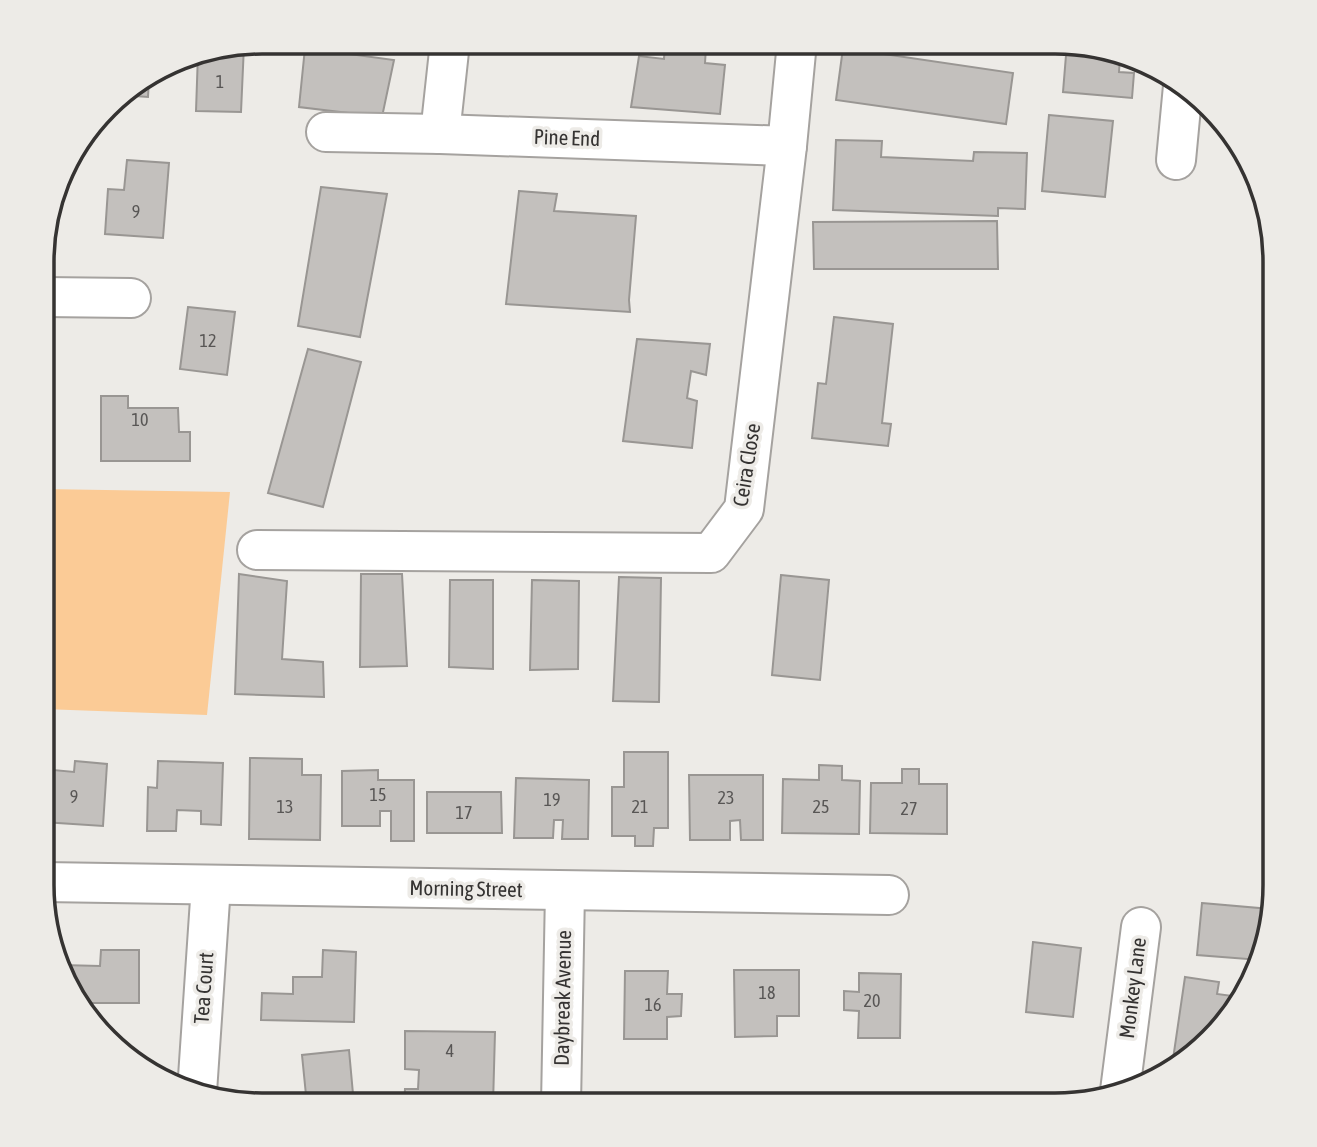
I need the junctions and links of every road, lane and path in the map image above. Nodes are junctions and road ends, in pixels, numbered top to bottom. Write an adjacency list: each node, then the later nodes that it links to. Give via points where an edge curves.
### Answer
1 (449, 54): 5 (street)
2 (796, 55): 6 (street, Ceira Close)
3 (1182, 98): 7 (street)
4 (326, 132): 5 (street, Pine End)
5 (440, 134): 6 (street, Pine End)
6 (787, 146): 10 (street, Ceira Close, via 744,509 712,553)
7 (1175, 160)
8 (54, 297): 9 (street)
9 (131, 298)
10 (257, 550)
11 (55, 882): 12 (street, Morning Street)
12 (211, 885): 13 (street, Morning Street); 16 (street, Tea Court)
13 (565, 891): 14 (street, Morning Street); 18 (street, Daybreak Avenue)
14 (889, 895)
15 (1141, 927): 17 (street, Monkey Lane)
16 (198, 1082)
17 (1121, 1082)
18 (561, 1093)

